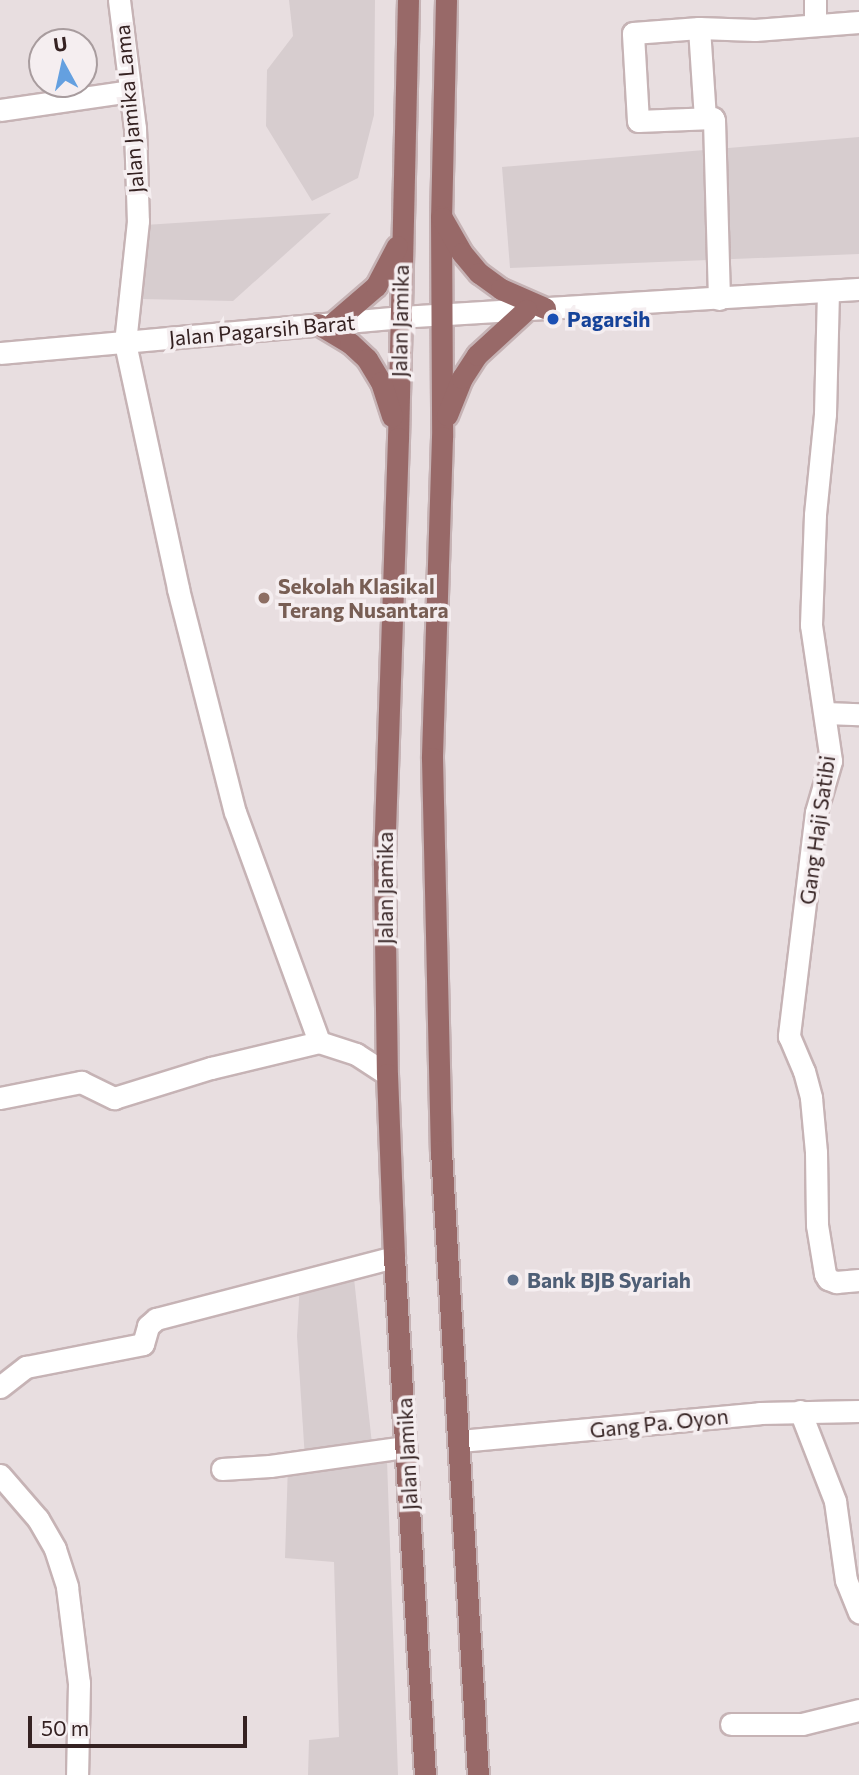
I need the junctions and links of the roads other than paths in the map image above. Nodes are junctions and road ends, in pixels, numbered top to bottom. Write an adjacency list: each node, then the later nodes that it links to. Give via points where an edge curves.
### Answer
1 (119, 0): 8 (street, Jalan Jamika Lama)
2 (408, 0): 12 (main road, Jalan Jamika)
3 (446, 0): 11 (main road, Jalan Jamika)
4 (814, 0): 6 (street)
5 (859, 22): 6 (street)
6 (815, 25): 7 (street)
7 (699, 28): 10 (street); 10 (street, via 633,33 636,118 642,122)
8 (130, 92): 9 (street); 20 (street, Jalan Jamika Lama, via 138,221)
9 (0, 110)
10 (705, 118): 15 (street, via 714,120)
11 (441, 216): 16 (main road, via 479,273); 17 (main road, Jalan Jamika)
12 (401, 235): 18 (main road, Jalan Jamika); 19 (main road, via 393,260 376,286)
13 (859, 289): 14 (street, Jalan Pagarsih Barat)
14 (828, 291): 15 (street, Jalan Pagarsih Barat); 24 (street, Gang Haji Satibi, via 811,625)
15 (719, 299): 16 (street, Jalan Pagarsih Barat)
16 (536, 309): 17 (street, Jalan Pagarsih Barat); 23 (main road, via 487,344 469,367 451,403)
17 (441, 315): 18 (street, Jalan Pagarsih Barat); 23 (main road, Jalan Jamika)
18 (400, 317): 19 (street, Jalan Pagarsih Barat); 22 (main road, Jalan Jamika)
19 (325, 324): 20 (street, Jalan Pagarsih Barat); 22 (main road, via 373,366 386,392)
20 (125, 343): 21 (street, Jalan Pagarsih Barat); 26 (street, Jalan Jamika Lama, via 178,589 235,812)
21 (0, 353)
22 (398, 438): 27 (main road, Jalan Jamika, via 384,865)
23 (442, 438): 34 (main road, Jalan Jamika, via 432,758 441,1152)
24 (825, 713): 25 (street); 30 (street, Gang Haji Satibi, via 831,761 816,812 789,1036 811,1098 817,1225 828,1279)
25 (859, 714)
26 (319, 1042): 27 (street, via 355,1054); 28 (street, via 114,1098 81,1082)
27 (387, 1074): 29 (main road, Jalan Jamika)
28 (0, 1098)
29 (394, 1257): 31 (street, via 156,1319 148,1326 143,1344 26,1367); 35 (main road, Jalan Jamika)
30 (859, 1280)
31 (0, 1387)
32 (800, 1411): 33 (street, Gang Pa. Oyon); 34 (street, Gang Pa. Oyon); 38 (street, via 835,1502 846,1580)
33 (859, 1411)
34 (460, 1441): 43 (main road, Jalan Jamika)
35 (406, 1447): 36 (street); 42 (main road, Jalan Jamika)
36 (222, 1469)
37 (0, 1475): 41 (street, via 38,1519 55,1549 67,1587 79,1683)
38 (859, 1613)
39 (859, 1710): 40 (street, via 802,1724)
40 (731, 1724)
41 (77, 1775)
42 (425, 1775)
43 (478, 1775)

